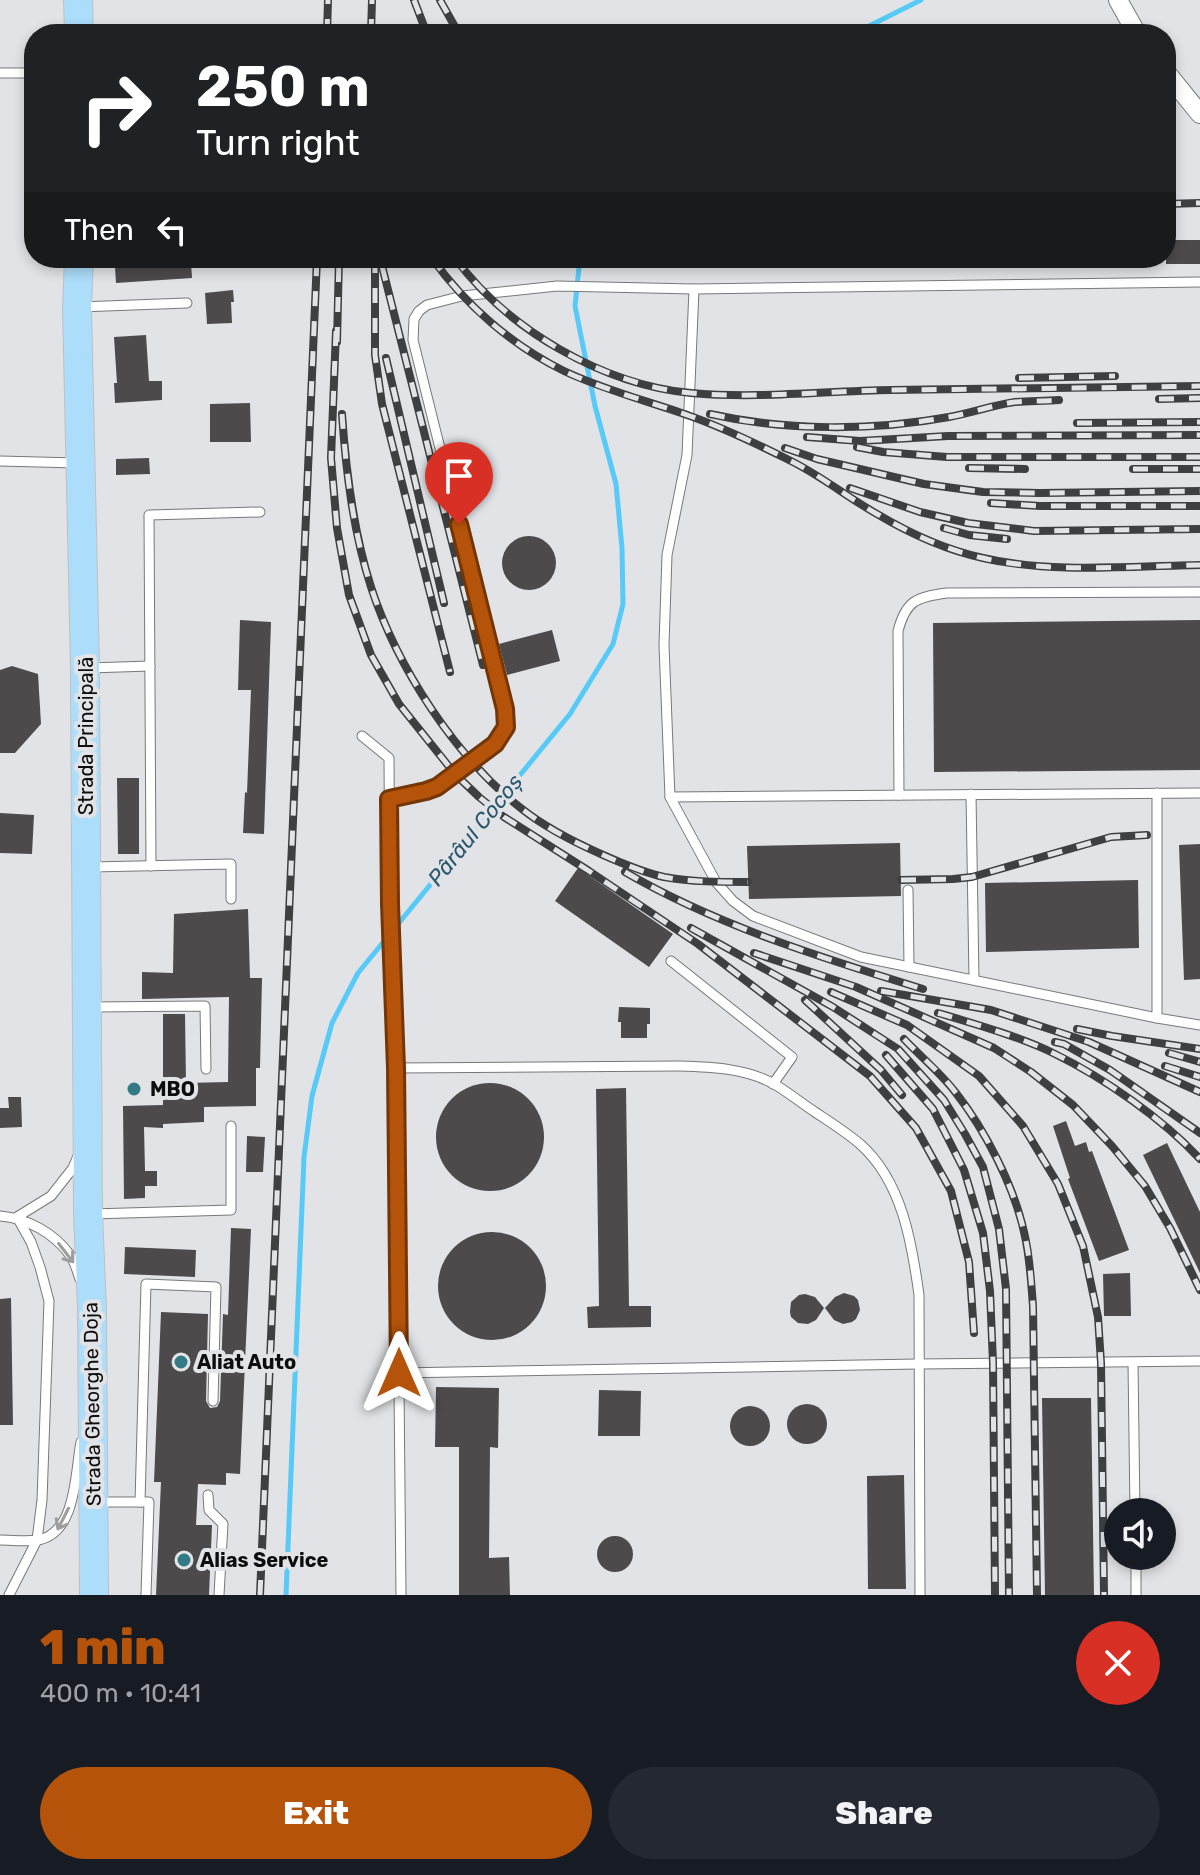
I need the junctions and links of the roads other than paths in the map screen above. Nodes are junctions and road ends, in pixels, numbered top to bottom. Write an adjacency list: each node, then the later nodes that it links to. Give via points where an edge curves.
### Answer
1 (78, 0): 3 (main road)
2 (1118, 0): 4 (street)
3 (79, 24)
4 (1131, 24)
5 (0, 73): 6 (lane)
6 (24, 73)
7 (1176, 84): 8 (street)
8 (1200, 114)
9 (79, 268): 13 (main road, Strada Principală)
10 (1200, 282): 11 (lane)
11 (694, 289): 25 (lane, via 687,455 667,555 664,645); 26 (lane, via 557,286 462,296 427,305 414,319 413,340 507,718 495,744 446,781)
12 (187, 303): 13 (lane)
13 (77, 307): 15 (main road, Strada Principală)
14 (0, 461): 15 (lane)
15 (80, 463): 19 (main road, Strada Principală)
16 (260, 512): 18 (lane, via 149,515)
17 (1200, 592): 24 (lane, via 947,593 913,601 898,631)
18 (150, 666): 19 (lane); 27 (lane)
19 (85, 668): 28 (main road, Strada Principală)
20 (362, 736): 26 (lane, via 389,758)
21 (1157, 793): 22 (lane); 23 (lane); 35 (lane)
22 (1200, 793)
23 (971, 794): 24 (lane); 33 (lane)
24 (899, 795): 25 (lane)
25 (670, 797): 32 (lane, via 716,882 753,916 861,957)
26 (389, 799): 37 (lane)
27 (151, 866): 28 (lane); 30 (lane, via 231,864)
28 (87, 867): 34 (main road, Strada Principală)
29 (908, 890): 32 (lane)
30 (231, 899)
31 (671, 961): 39 (lane, via 792,1057)
32 (909, 967): 33 (lane)
33 (974, 979): 35 (lane)
34 (88, 1007): 38 (lane, via 205,1006); 41 (main road, Strada Principală)
35 (1157, 1018): 36 (lane)
36 (1200, 1025)
37 (396, 1068): 39 (lane, via 715,1067); 49 (lane)
38 (206, 1069)
39 (773, 1084): 48 (lane, via 861,1145 884,1173 913,1249)
40 (231, 1126): 42 (lane, via 231,1210)
41 (89, 1129): 42 (main road, Strada Principală); 44 (lane, via 73,1168 51,1196)
42 (88, 1214): 45 (main road, Strada Gheorghe Doja)
43 (0, 1216): 44 (lane)
44 (17, 1217): 45 (lane, one-way to 45, via 49,1233 71,1257); 57 (lane, via 31,1242 49,1301)
45 (92, 1308): 50 (main road, Strada Gheorghe Doja)
46 (1200, 1361): 47 (lane)
47 (1133, 1363): 48 (lane); 53 (lane)
48 (918, 1364): 49 (lane); 64 (lane)
49 (399, 1373): 63 (lane)
50 (92, 1389): 54 (main road, Strada Gheorghe Doja); 57 (lane, one-way to 57, via 65,1521)
51 (213, 1401): 55 (lane, via 216,1287 146,1284)
52 (208, 1495): 62 (lane, via 209,1510 223,1524)
53 (1135, 1498)
54 (94, 1502): 55 (lane); 60 (main road, Strada Gheorghe Doja)
55 (140, 1502): 61 (lane, via 149,1502)
56 (0, 1540): 57 (lane)
57 (37, 1540): 59 (lane)
58 (1136, 1570): 65 (lane)
59 (9, 1595)
60 (94, 1595)
61 (146, 1595)
62 (219, 1595)
63 (401, 1595)
64 (920, 1595)
65 (1136, 1595)

